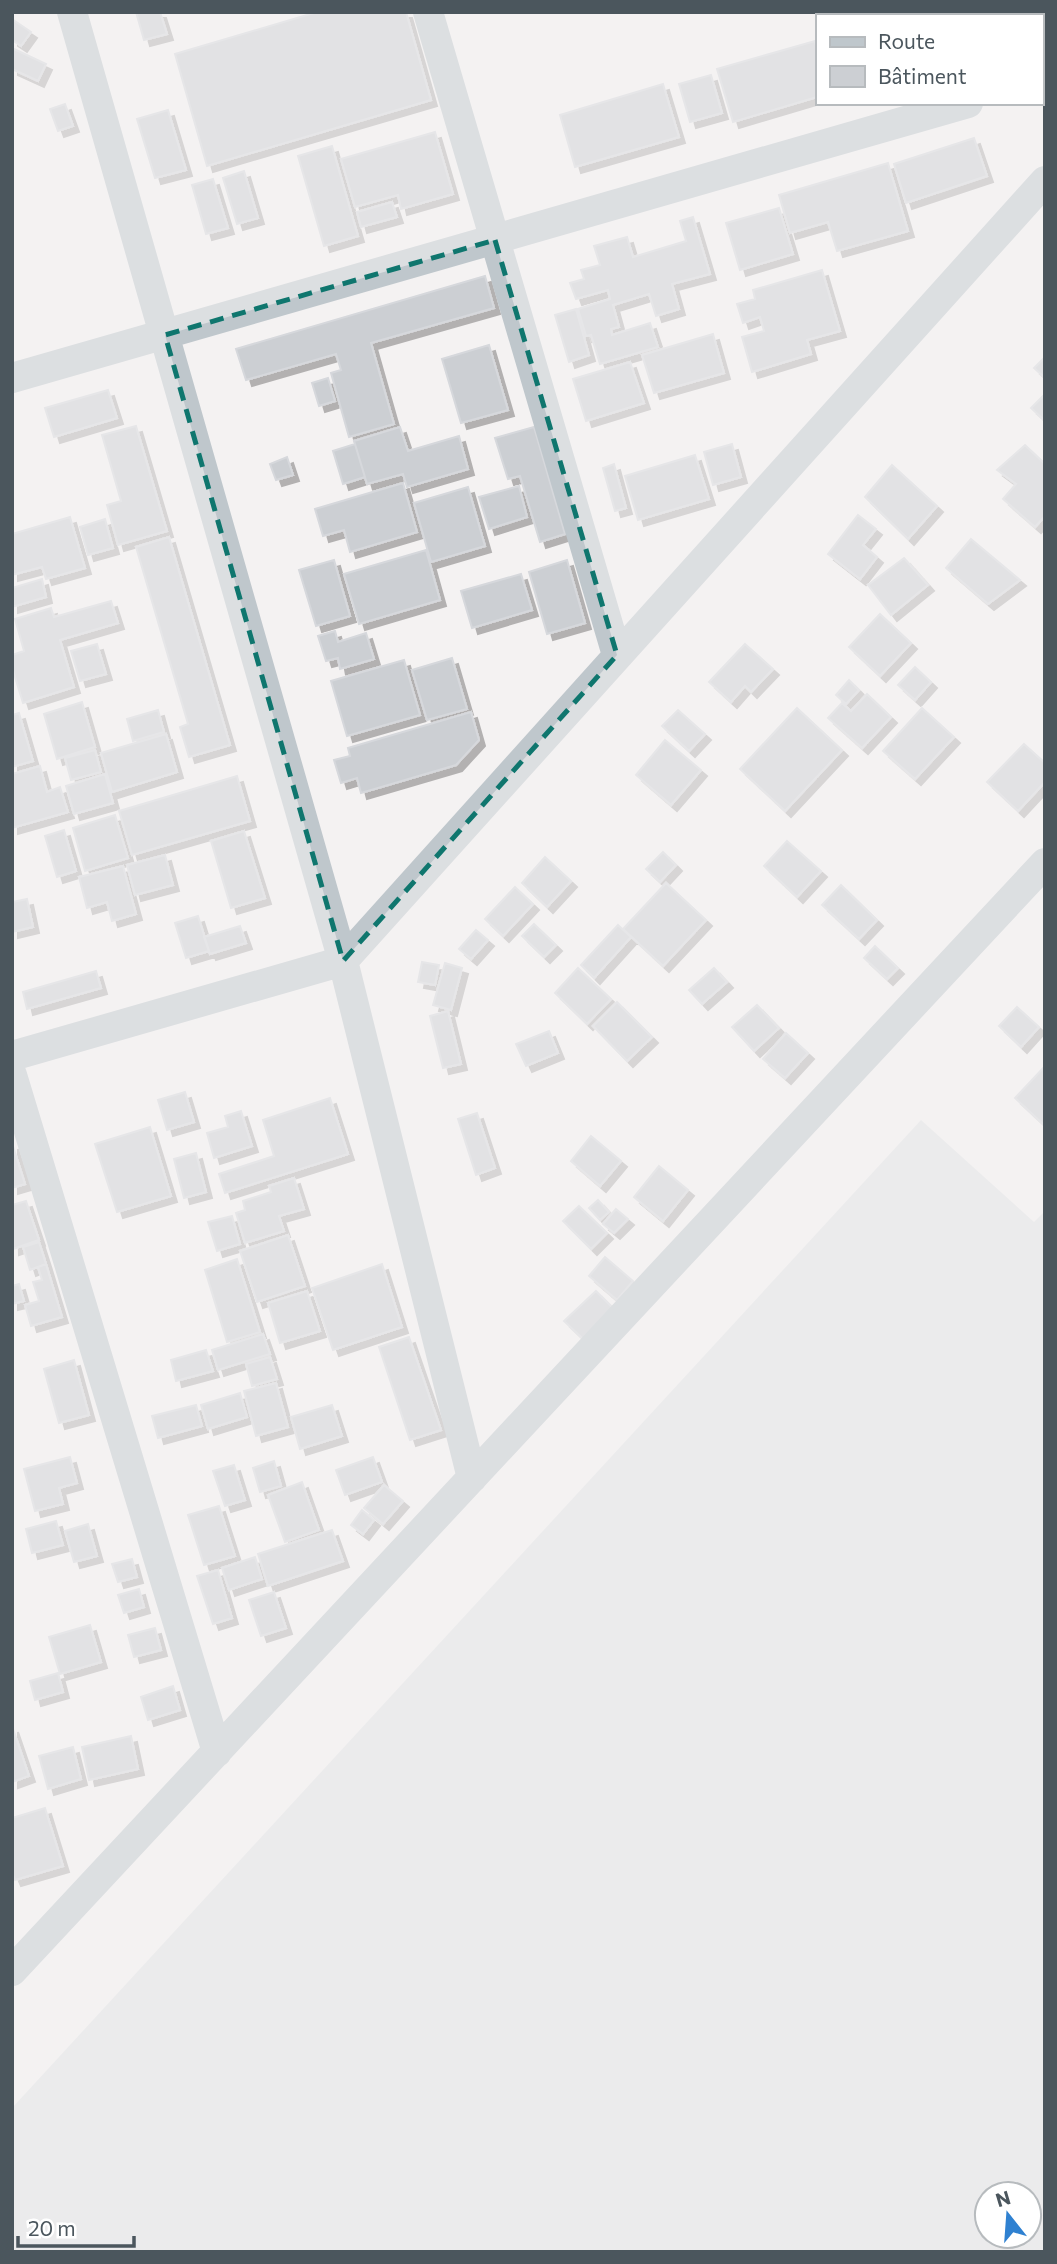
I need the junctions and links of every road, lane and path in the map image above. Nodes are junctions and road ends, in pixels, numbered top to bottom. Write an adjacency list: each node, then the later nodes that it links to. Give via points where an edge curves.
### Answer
1 (72, 12): 6 (street)
2 (428, 12): 5 (street)
3 (961, 105): 5 (street)
4 (1045, 181): 8 (street)
5 (495, 240): 6 (street); 8 (street)
6 (165, 335): 7 (street); 10 (street)
7 (12, 378)
8 (617, 655): 10 (street)
9 (1045, 863): 13 (street)
10 (343, 961): 11 (street); 13 (street)
11 (12, 1056)
12 (12, 1075): 14 (street)
13 (472, 1478): 14 (street)
14 (217, 1752): 15 (street)
15 (12, 1971)

